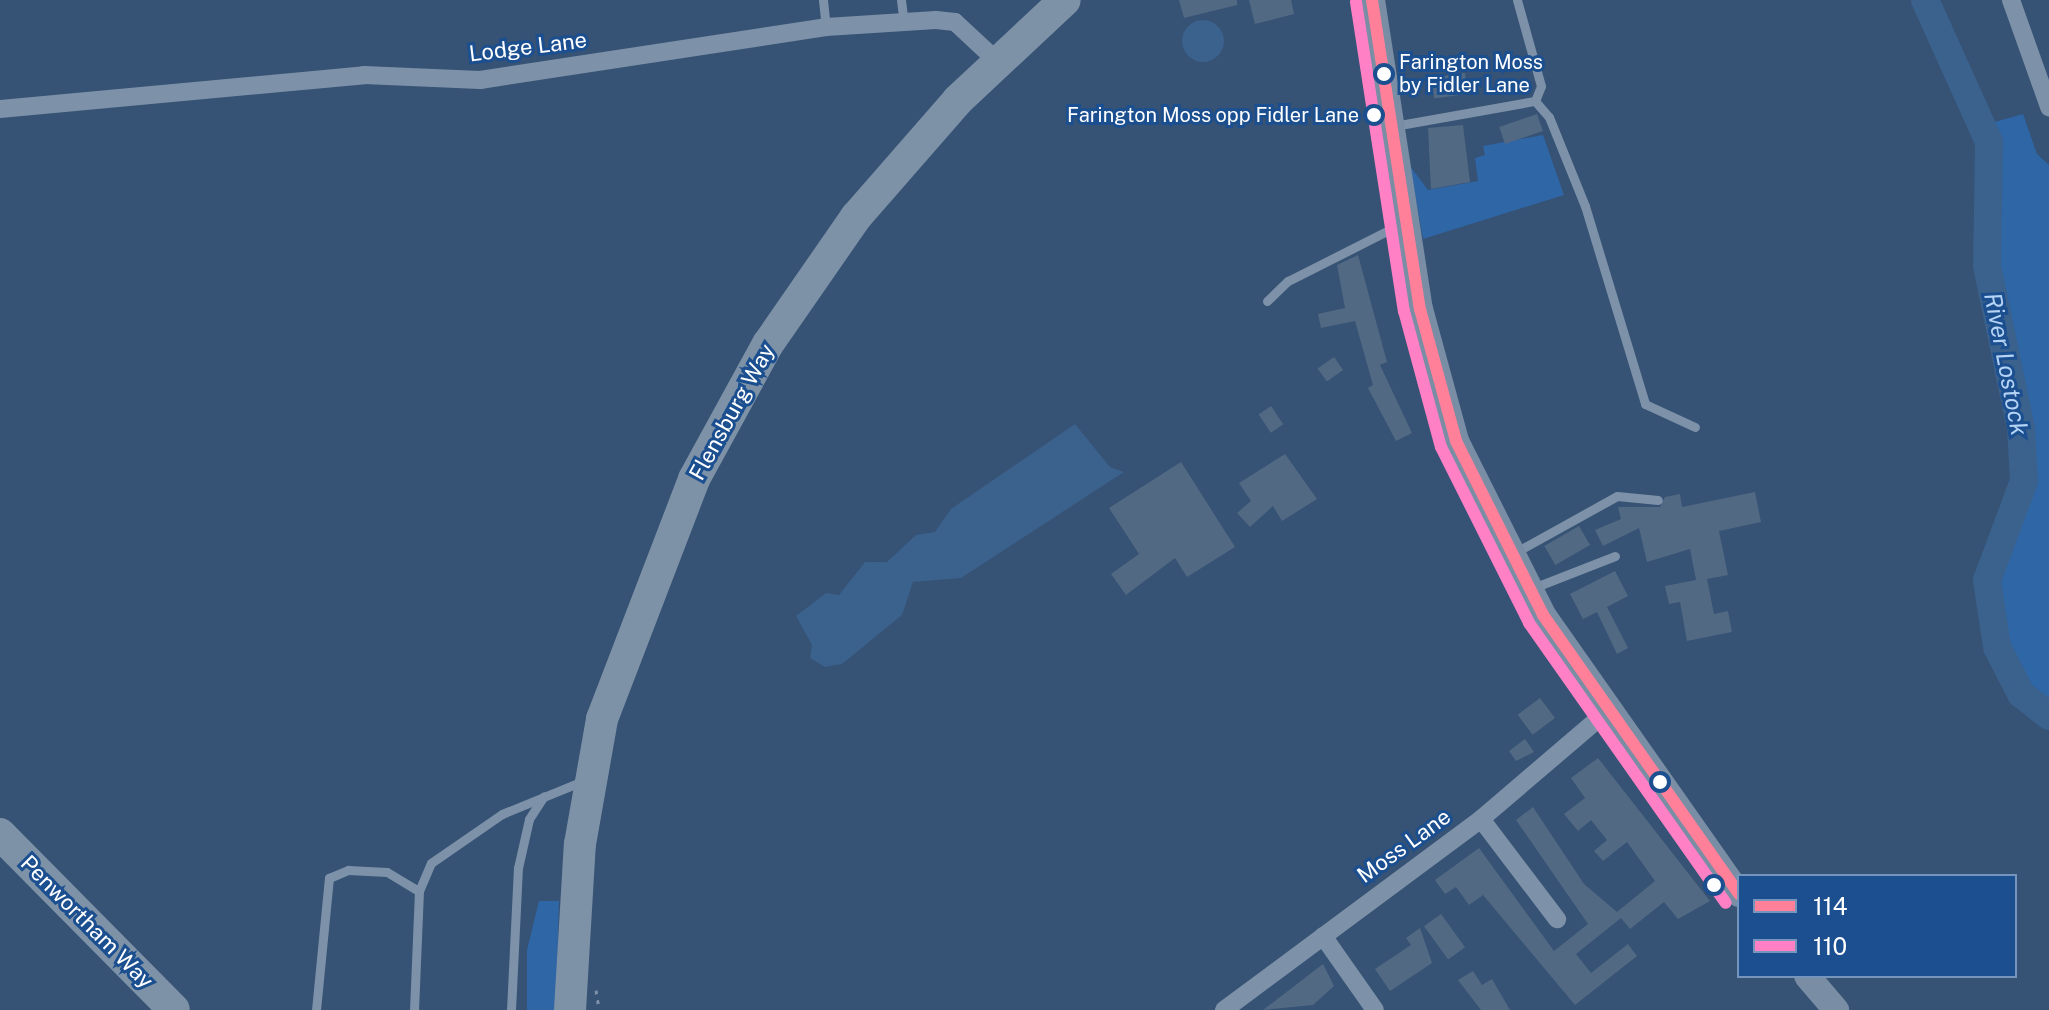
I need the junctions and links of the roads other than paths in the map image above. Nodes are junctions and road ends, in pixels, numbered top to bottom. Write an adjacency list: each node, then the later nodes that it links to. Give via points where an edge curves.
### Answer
1 (823, 0): 8 (lane)
2 (901, 0): 7 (lane)
3 (1065, 0): 9 (highway, Flensburg Way)
4 (1372, 0): 13 (street)
5 (1517, 0): 10 (lane, via 1541,86)
6 (2011, 0): 11 (street)
7 (904, 23): 8 (street, Lodge Lane); 9 (street, Lodge Lane, via 955,22)
8 (826, 27): 12 (street, Lodge Lane, via 480,80 364,75)
9 (997, 61): 22 (highway, Flensburg Way, via 856,217 742,388 649,581 612,683)
10 (1535, 101): 13 (lane); 16 (lane, via 1549,117 1585,206 1645,404)
11 (2049, 107)
12 (0, 109)
13 (1391, 127): 14 (street)
14 (1406, 222): 15 (lane, via 1324,260); 18 (street, via 1420,309 1456,441)
15 (1267, 301)
16 (1695, 427)
17 (1658, 500): 18 (lane, via 1617,496)
18 (1513, 554): 20 (street)
19 (1615, 556): 20 (lane)
20 (1530, 590): 21 (street)
21 (1605, 713): 24 (street, Moss Lane); 27 (street)
22 (589, 780): 23 (lane); 28 (highway, Flensburg Way)
23 (544, 796): 26 (lane, via 448,848 431,863); 35 (lane, via 529,819 518,868)
24 (1481, 819): 29 (street); 30 (street, Moss Lane)
25 (0, 834): 32 (highway, Penwortham Way)
26 (419, 891): 33 (lane, via 387,872 348,870 329,878); 34 (lane)
27 (1737, 891)
28 (578, 916): 36 (highway, Flensburg Way); 37 (highway, Flensburg Way)
29 (1557, 919)
30 (1323, 936): 38 (street, Moss Lane); 39 (street)
31 (1809, 978): 40 (street)
32 (174, 1010)
33 (316, 1010)
34 (414, 1010)
35 (511, 1010)
36 (570, 1010)
37 (587, 1010)
38 (1224, 1010)
39 (1375, 1010)
40 (1836, 1010)

